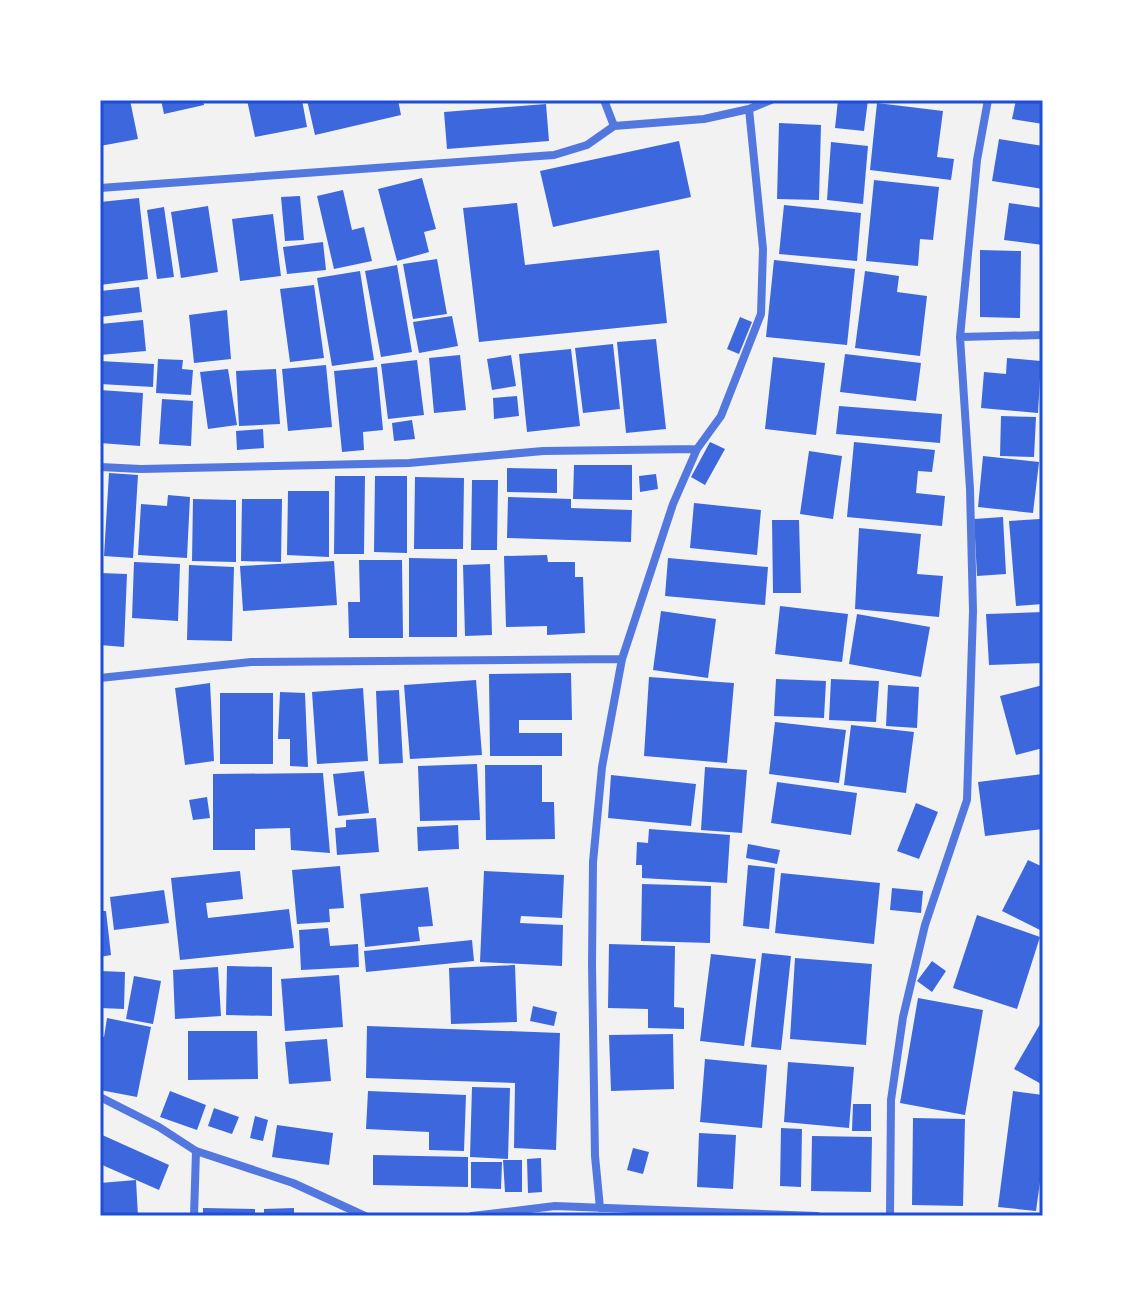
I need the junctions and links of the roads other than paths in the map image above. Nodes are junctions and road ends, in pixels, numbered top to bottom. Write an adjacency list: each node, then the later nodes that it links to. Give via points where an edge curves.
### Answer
1 (604, 100): 5 (street)
2 (771, 100): 4 (street)
3 (988, 100): 8 (street)
4 (749, 109): 5 (street, via 704,119); 9 (street, via 763,249 761,314 721,416)
5 (614, 126): 6 (street, via 587,145 554,155)
6 (100, 188)
7 (1043, 335): 8 (street)
8 (960, 337): 20 (street, via 973,611 967,800 925,925 903,1017 891,1100)
9 (697, 449): 10 (street, via 543,451 409,463); 11 (street, via 673,504)
10 (100, 467)
11 (622, 659): 12 (street, via 251,662); 15 (street, via 602,767 593,862)
12 (100, 678)
13 (100, 1097): 14 (street)
14 (196, 1151): 16 (street); 17 (street, via 293,1183)
15 (600, 1208): 18 (street, via 555,1206); 19 (street)
16 (194, 1216)
17 (365, 1216)
18 (472, 1216)
19 (817, 1216)
20 (890, 1216)

